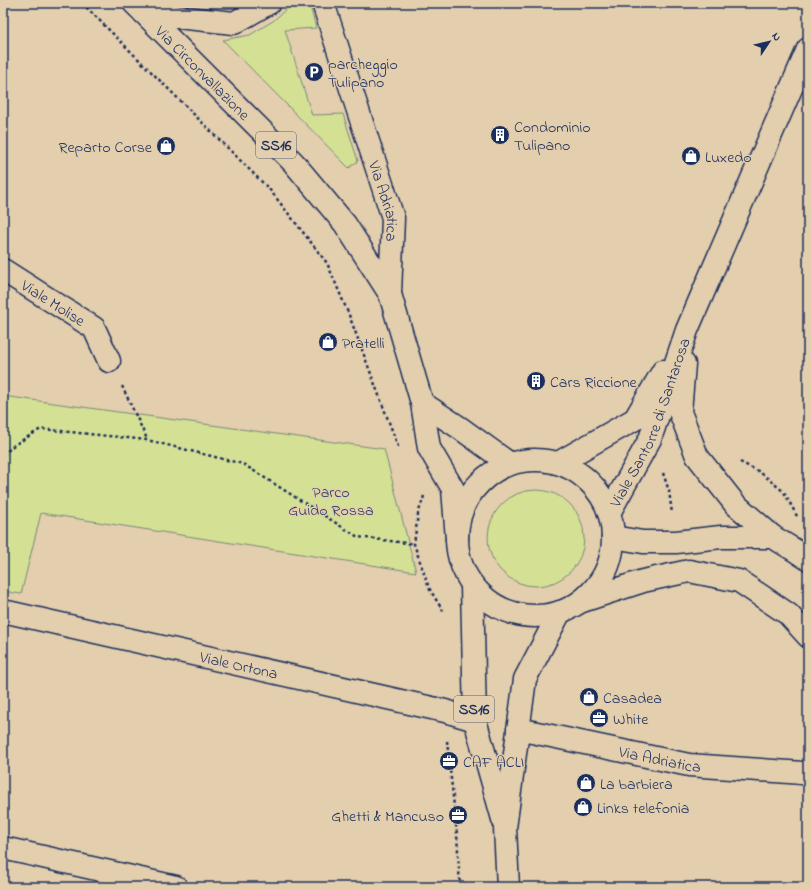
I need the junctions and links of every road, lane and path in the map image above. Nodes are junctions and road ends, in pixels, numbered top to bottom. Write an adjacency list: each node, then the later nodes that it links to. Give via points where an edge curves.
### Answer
1 (82, 3): 13 (path, via 270,190 327,263)
2 (269, 3): 4 (street, via 234,23 177,17)
3 (323, 3): 7 (street, Via Adriatica, via 393,218)
4 (138, 8): 7 (street, Via Circonvallazione / SS16, via 293,162 345,224)
5 (808, 49): 8 (street, Viale Santorre di Santarosa)
6 (3, 270): 9 (street, Viale Molise, via 94,328)
7 (390, 294): 10 (street, Via Adriatica / SS16)
8 (687, 330): 12 (street, Viale Santorre di Santarosa); 16 (street, Viale Santorre di Santarosa, via 635,419); 22 (street, via 680,412 697,456 735,504)
9 (109, 361): 11 (path)
10 (422, 403): 17 (street); 23 (street, Via Adriatica / SS16, via 430,448 453,489)
11 (147, 440): 14 (path, via 42,429 14,445); 25 (path, via 243,464 358,537)
12 (645, 449): 19 (street, Viale Santorre di Santarosa); 24 (path, via 663,472 669,491)
13 (399, 450)
14 (3, 455)
15 (737, 461): 20 (path, via 760,472 784,492)
16 (558, 463): 17 (street, via 534,460); 19 (street, via 580,474 598,491)
17 (510, 464): 23 (street, via 488,475 471,493 460,514)
18 (424, 495): 25 (path, via 418,514)
19 (609, 513): 21 (street)
20 (801, 523)
21 (613, 537): 24 (street, via 643,542); 28 (street, via 610,561 599,583)
22 (773, 537): 24 (street, via 722,537); 26 (street)
23 (457, 539): 27 (street, via 461,563)
24 (676, 542)
25 (414, 544): 31 (path, via 429,588)
26 (808, 559)
27 (472, 585): 30 (street, via 490,602 512,613 536,616); 34 (street, SS16)
28 (582, 601): 30 (street); 32 (street, via 643,581 689,570 739,581 788,614)
29 (3, 611): 33 (street, Viale Ortona)
30 (560, 612): 35 (street, SS16, via 525,679)
31 (446, 616)
32 (808, 636)
33 (445, 712): 34 (street, Viale Ortona); 40 (path)
34 (475, 720): 37 (street, SS16)
35 (518, 729): 36 (street, Via Adriatica, via 688,765); 37 (street, SS16)
36 (803, 773)
37 (505, 828): 41 (street, SS16)
38 (3, 848): 39 (street)
39 (176, 887)
40 (460, 887)
41 (508, 887)

